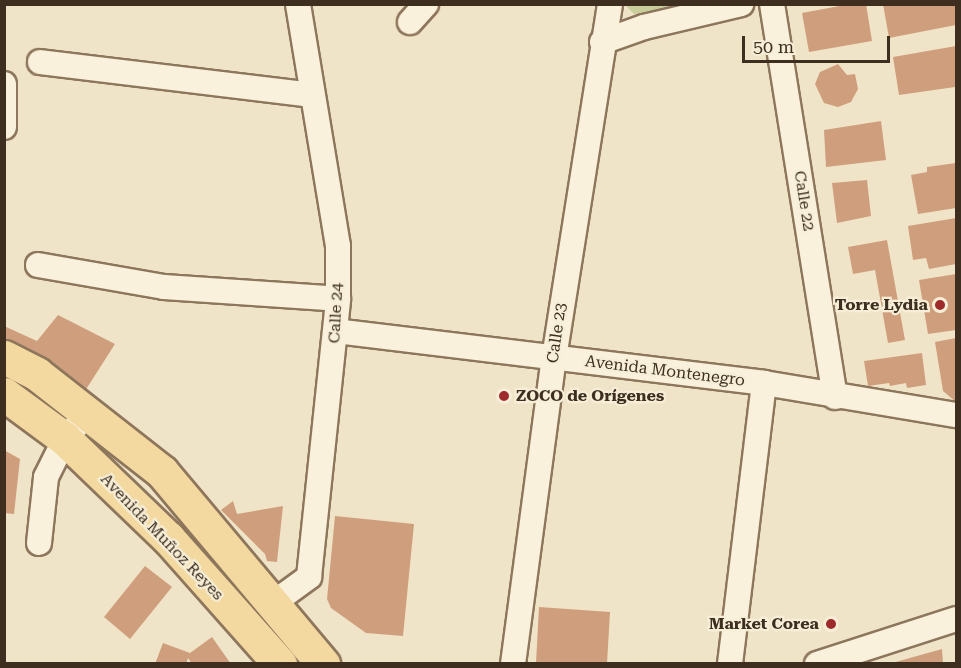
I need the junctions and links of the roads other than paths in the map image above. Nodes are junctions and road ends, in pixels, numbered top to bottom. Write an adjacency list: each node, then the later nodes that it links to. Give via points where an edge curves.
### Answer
1 (298, 4): 8 (street, Calle 24)
2 (610, 4): 5 (street, Calle 23)
3 (741, 4): 5 (street, via 644,27)
4 (772, 4): 17 (street, Calle 22)
5 (602, 42): 14 (street, Calle 23)
6 (40, 62): 8 (street)
7 (4, 84): 9 (street)
8 (310, 95): 11 (street, Calle 24, via 338,246)
9 (4, 126)
10 (38, 265): 11 (street, via 164,287)
11 (338, 299): 12 (street, Calle 24)
12 (336, 332): 14 (street, Avenida Montenegro); 22 (street, Calle 24, via 309,577)
13 (4, 357): 18 (main road, via 38,374)
14 (554, 358): 15 (street, Avenida Montenegro); 27 (street, Calle 23)
15 (764, 383): 17 (street, Avenida Montenegro); 28 (street)
16 (4, 394): 20 (main road, Avenida Muñoz Reyes)
17 (835, 397): 19 (street, Avenida Montenegro)
18 (88, 413): 20 (street); 22 (main road, via 162,472)
19 (957, 415)
20 (65, 439): 21 (street, via 46,477); 24 (main road, Avenida Muñoz Reyes, via 168,538)
21 (39, 543)
22 (272, 604): 24 (main road); 26 (main road)
23 (957, 619): 29 (street)
24 (244, 623): 25 (main road, Avenida Muñoz Reyes)
25 (280, 663)
26 (323, 663)
27 (513, 663)
28 (730, 663)
29 (817, 663)

